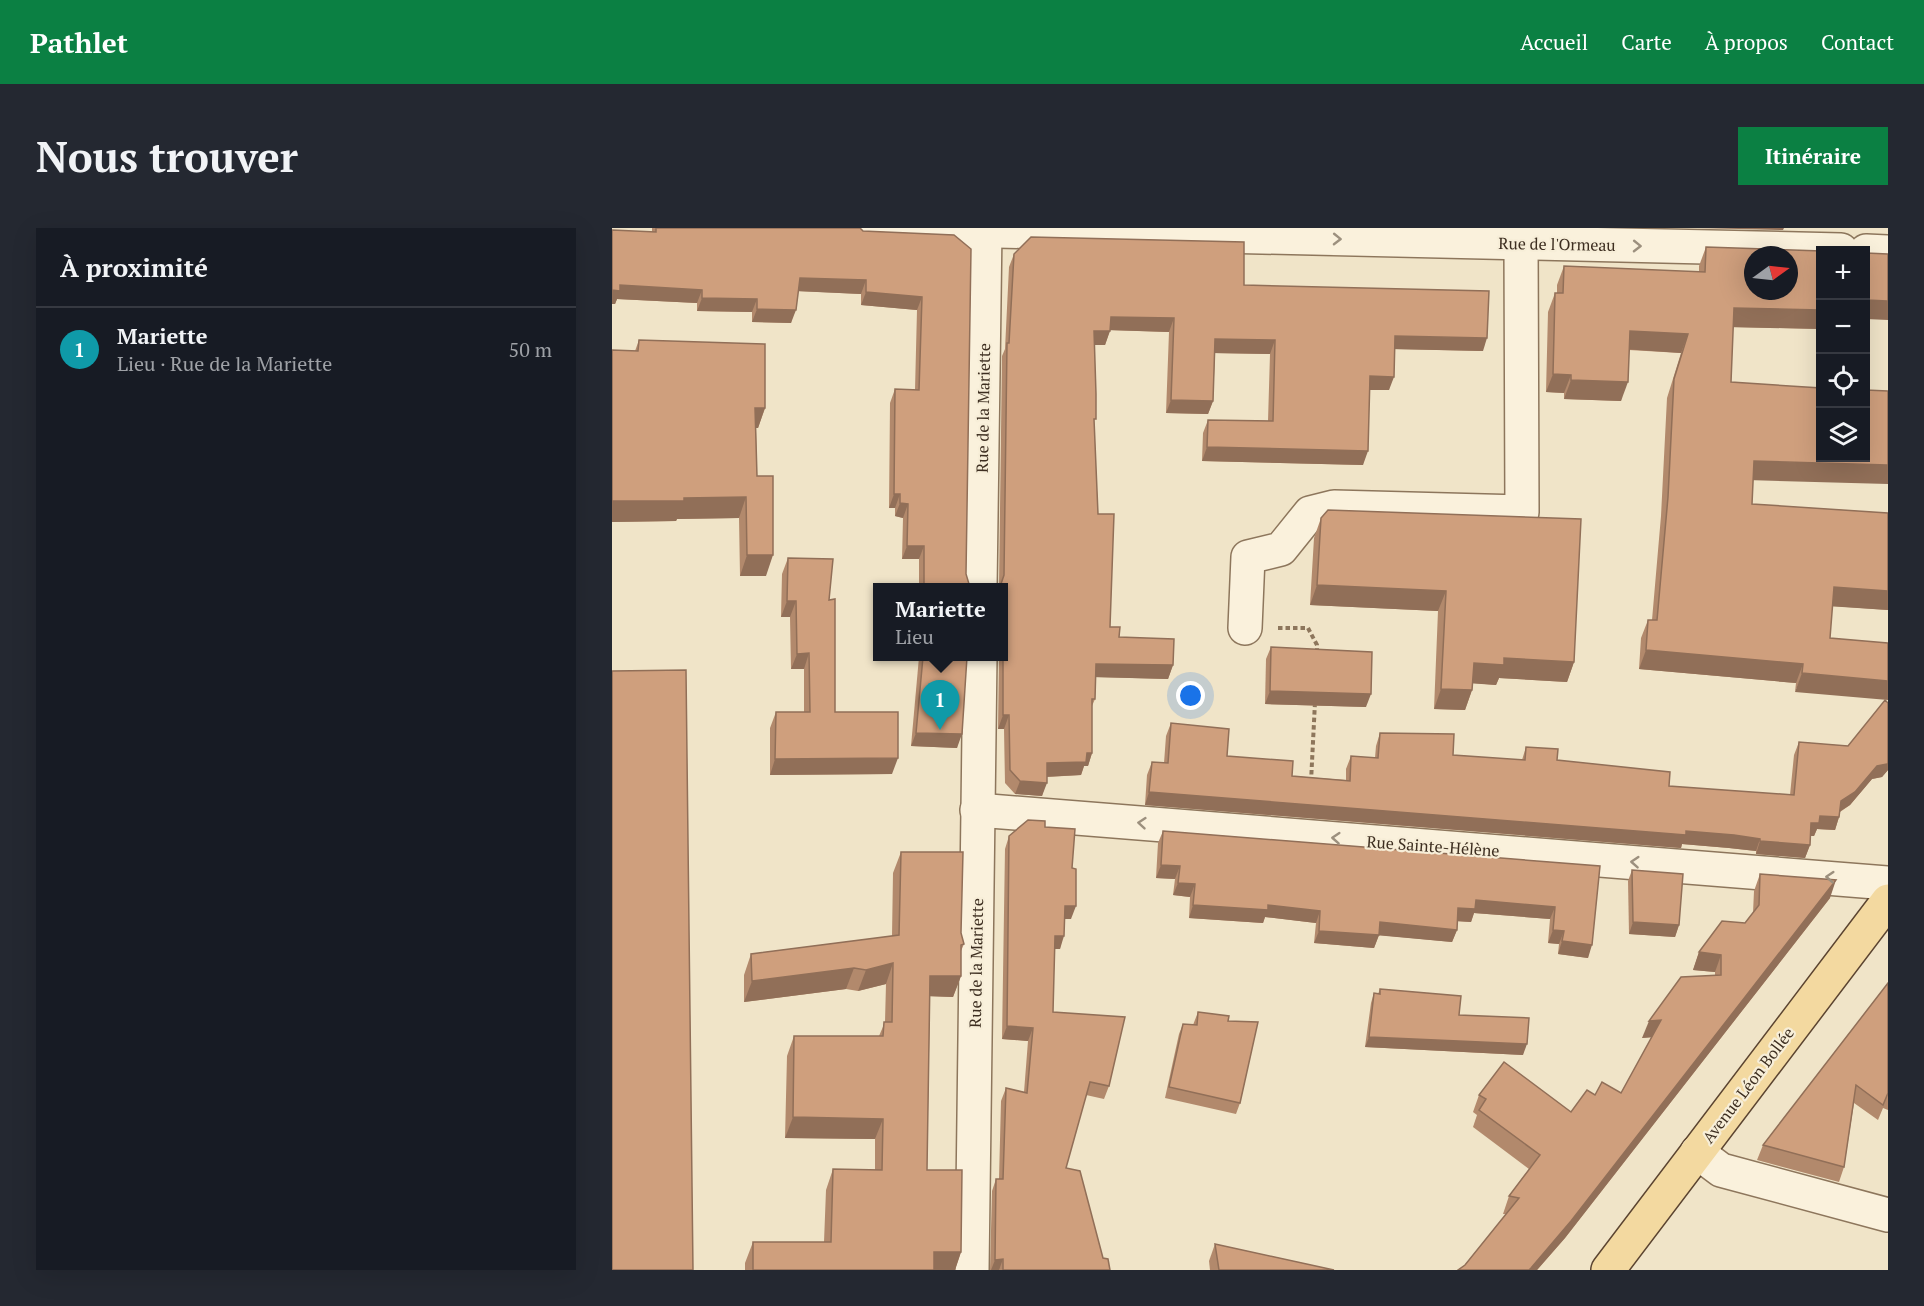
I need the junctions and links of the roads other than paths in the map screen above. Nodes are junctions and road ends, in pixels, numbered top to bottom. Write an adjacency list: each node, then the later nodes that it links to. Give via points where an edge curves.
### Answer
1 (867, 228): 2 (street, Rue de l'Ormeau)
2 (985, 230): 3 (street, Rue de l'Ormeau, one-way to 3); 7 (street, Rue de la Mariette)
3 (1521, 243): 4 (street, Rue de l'Ormeau, one-way to 4); 8 (street, via 1522,512 1334,507 1310,513 1281,549 1248,557)
4 (1816, 249)
5 (1870, 251): 6 (street)
6 (1888, 252)
7 (980, 583)
8 (1245, 628)
9 (980, 661): 10 (street, Rue de la Mariette)
10 (977, 810): 11 (street, Rue Sainte-Hélène, one-way to 10); 15 (street, Rue de la Mariette)
11 (1888, 883)
12 (1888, 901): 13 (main road, Avenue Léon Bollée)
13 (1697, 1152): 14 (street, via 1721,1170); 16 (main road, Avenue Léon Bollée)
14 (1888, 1215)
15 (972, 1270)
16 (1608, 1270)

